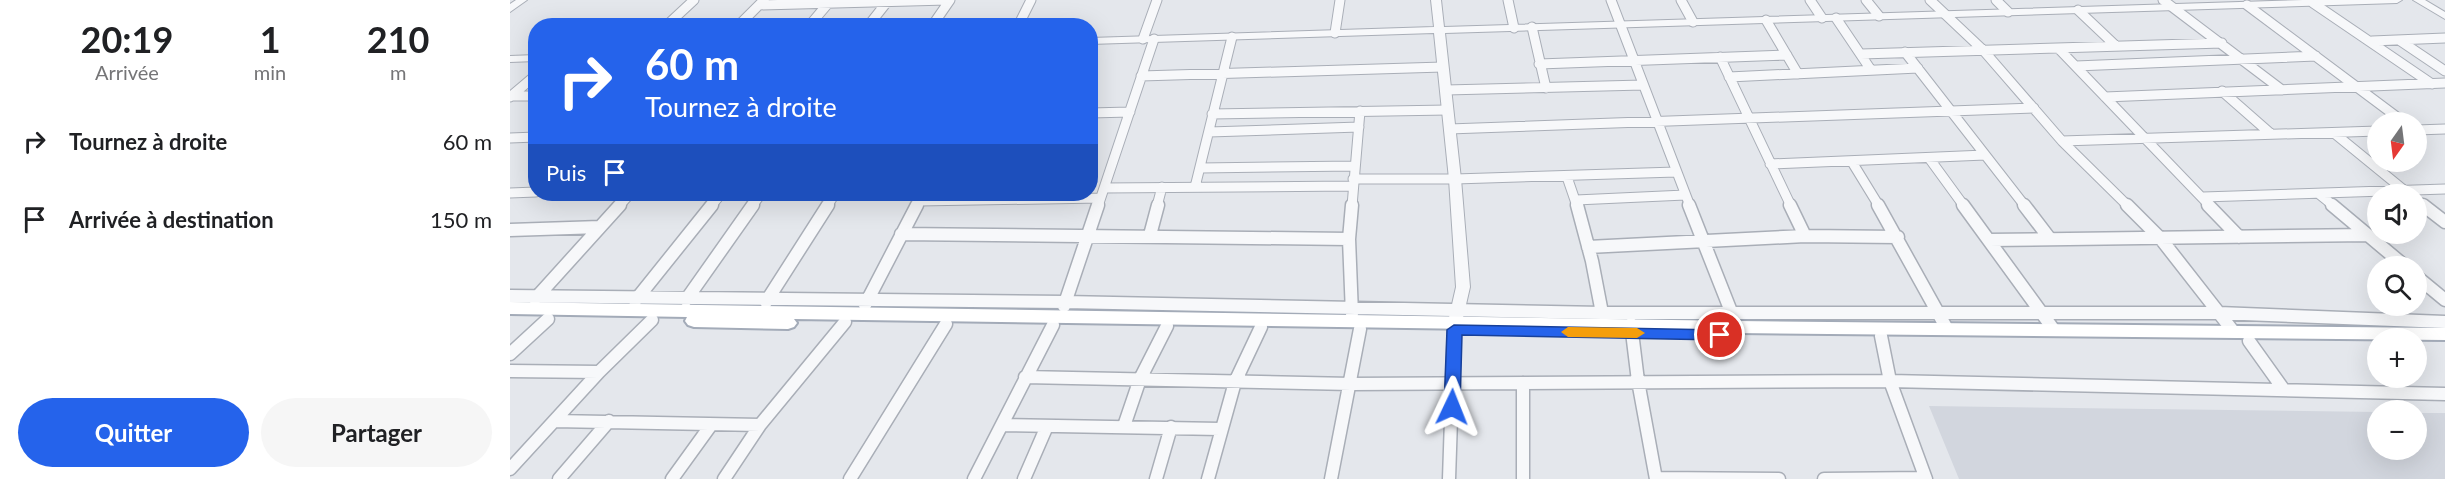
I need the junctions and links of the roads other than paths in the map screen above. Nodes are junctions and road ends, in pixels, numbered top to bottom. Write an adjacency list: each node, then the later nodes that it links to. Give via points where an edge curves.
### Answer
1 (522, 0): 25 (street)
2 (694, 0): 31 (street)
3 (949, 0): 20 (street); 35 (street)
4 (1031, 0): 36 (street)
5 (1157, 0): 48 (street)
6 (1340, 0): 45 (street)
7 (1436, 0): 44 (street)
8 (1508, 0): 43 (street)
9 (1611, 0): 41 (street)
10 (1681, 0): 40 (street)
11 (1810, 0): 37 (street)
12 (1866, 0): 29 (street)
13 (1930, 0): 28 (street)
14 (1996, 0): 27 (street)
15 (2163, 0): 24 (street)
16 (2397, 0): 21 (street)
17 (2418, 0): 30 (street)
18 (761, 2): 19 (street); 32 (street)
19 (830, 2): 20 (street); 33 (street)
20 (887, 2): 34 (street)
21 (2308, 2): 23 (street); 51 (street)
22 (2232, 3): 23 (street); 24 (street)
23 (2247, 5): 59 (street)
24 (2173, 7): 26 (street); 52 (street)
25 (510, 9)
26 (2078, 10): 27 (street); 53 (street)
27 (2008, 12): 28 (street)
28 (1947, 14): 29 (street); 55 (street)
29 (1879, 16): 38 (street)
30 (2445, 16)
31 (675, 18)
32 (746, 18)
33 (816, 18)
34 (874, 18)
35 (937, 18)
36 (1022, 18)
37 (1822, 18): 38 (street); 39 (street)
38 (1836, 18): 57 (street)
39 (1766, 20): 40 (street); 58 (street)
40 (1693, 22): 41 (street)
41 (1620, 24): 42 (street); 64 (street)
42 (1532, 27): 43 (street); 65 (street)
43 (1514, 28): 44 (street)
44 (1439, 30): 45 (street); 67 (street)
45 (1335, 33): 46 (street)
46 (1232, 37): 48 (street); 71 (street)
47 (2445, 38): 49 (street)
48 (1149, 39): 50 (street); 73 (street)
49 (2399, 40): 51 (street); 70 (street)
50 (1098, 41)
51 (2371, 41): 77 (street)
52 (2222, 43): 53 (street); 63 (street)
53 (2116, 46): 54 (street)
54 (2058, 48): 55 (street); 66 (street)
55 (1983, 50): 56 (street); 87 (street)
56 (1905, 52): 57 (street); 68 (street)
57 (1861, 54): 69 (street)
58 (1787, 55): 60 (street); 72 (street)
59 (2316, 56): 63 (street); 79 (street)
60 (1720, 57): 64 (street); 74 (street)
61 (528, 58): 62 (street)
62 (510, 59)
63 (2244, 60): 66 (street); 82 (street)
64 (1635, 61): 65 (street); 78 (street)
65 (1539, 64): 80 (street)
66 (2076, 66): 85 (street)
67 (1443, 67): 71 (street); 81 (street)
68 (1918, 68): 69 (street); 89 (street)
69 (1871, 70): 72 (street)
70 (2445, 70)
71 (1223, 74): 73 (street); 94 (street)
72 (1798, 74): 74 (street)
73 (1141, 76): 91 (street)
74 (1729, 77): 95 (street)
75 (528, 82): 86 (street)
76 (2445, 83): 77 (street)
77 (2432, 84): 79 (street)
78 (1643, 85): 80 (street); 96 (street)
79 (2357, 87): 82 (street); 92 (street)
80 (1546, 88): 81 (street)
81 (1446, 90): 88 (street)
82 (2282, 90): 83 (street)
83 (2222, 91): 85 (street); 104 (street)
84 (528, 96): 86 (street)
85 (2105, 96): 107 (street)
86 (510, 97)
87 (2034, 108): 89 (street); 108 (street)
88 (1448, 110): 90 (street); 98 (street)
89 (1950, 110): 95 (street); 109 (street)
90 (1360, 111): 94 (street); 97 (street)
91 (1130, 112): 93 (street); 129 (street)
92 (2390, 112)
93 (1098, 113)
94 (1212, 114): 101 (street)
95 (1749, 118): 96 (street); 112 (street)
96 (1656, 121): 98 (street); 116 (street)
97 (1359, 127): 101 (street); 113 (street)
98 (1449, 129): 118 (street)
99 (2445, 129): 100 (street)
100 (2427, 130)
101 (1209, 132): 115 (street)
102 (2367, 132): 103 (street)
103 (2334, 133): 104 (street); 120 (street)
104 (2271, 134): 107 (street)
105 (528, 138): 106 (street)
106 (512, 140)
107 (2147, 140): 108 (street); 133 (street)
108 (2062, 141): 154 (street)
109 (1985, 155): 110 (street); 153 (street)
110 (1929, 158): 111 (street); 155 (street)
111 (1852, 162): 112 (street); 150 (street)
112 (1770, 164): 149 (street)
113 (1354, 166): 114 (street); 119 (street)
114 (1262, 167): 115 (street); 123 (street)
115 (1201, 168): 122 (street)
116 (1677, 172): 117 (street); 132 (street)
117 (1567, 177): 118 (street); 134 (street)
118 (1455, 179): 119 (street); 177 (street, via 1463,287)
119 (1353, 183): 123 (street); 152 (street)
120 (2396, 184)
121 (1162, 187): 122 (street); 129 (street); 148 (street)
122 (1195, 187): 123 (street)
123 (1258, 187)
124 (2445, 189): 125 (street)
125 (2427, 191)
126 (528, 192): 127 (street)
127 (510, 193)
128 (1098, 193): 129 (street)
129 (1102, 193): 147 (street)
130 (2367, 193): 131 (street)
131 (2319, 194): 133 (street); 145 (street)
132 (1685, 195): 134 (street); 156 (street)
133 (2203, 197): 151 (street)
134 (1576, 200): 158 (street)
135 (624, 201): 142 (street)
136 (715, 201): 165 (street)
137 (756, 201): 162 (street)
138 (831, 201): 166 (street)
139 (919, 201): 144 (street)
140 (2427, 208): 141 (street)
141 (2445, 222)
142 (600, 227): 143 (street); 164 (street)
143 (510, 230)
144 (901, 234): 147 (street); 167 (street)
145 (2367, 234)
146 (2367, 235): 151 (street)
147 (1088, 236): 148 (street); 170 (street)
148 (1150, 236): 152 (street)
149 (1805, 236): 150 (street); 156 (street)
150 (1898, 237): 178 (street)
151 (2239, 237): 154 (street)
152 (1349, 239): 174 (street)
153 (2050, 239): 154 (street); 155 (street)
154 (2161, 239): 171 (street)
155 (1989, 240): 168 (street)
156 (1703, 242): 158 (street); 176 (street)
157 (2379, 244): 159 (street)
158 (1588, 247): 169 (street)
159 (2393, 256)
160 (2427, 285): 163 (street)
161 (510, 296): 164 (street)
162 (686, 300): 165 (street); 166 (street)
163 (2445, 300)
164 (525, 304): 165 (main road)
165 (632, 304): 166 (main road)
166 (764, 305): 167 (main road)
167 (858, 312): 170 (main road); 175 (main road); 180 (main road); 207 (street)
168 (2042, 312): 171 (street); 178 (street); 184 (street)
169 (1602, 313): 176 (street); 177 (street)
170 (1059, 314): 174 (main road); 180 (main road); 181 (main road); 194 (street)
171 (2219, 314): 179 (street); 187 (street)
172 (510, 318): 173 (main road)
173 (548, 319): 175 (main road); 191 (street)
174 (1355, 319): 177 (main road); 182 (main road); 201 (street)
175 (652, 320): 193 (street)
176 (1734, 320): 178 (main road); 183 (main road)
177 (1455, 321): 183 (main road); 199 (street)
178 (1942, 321): 184 (main road)
179 (2445, 322)
180 (946, 324): 219 (street)
181 (1167, 326): 182 (main road); 195 (street)
182 (1261, 327): 198 (street)
183 (1632, 328): 186 (main road); 196 (street)
184 (2054, 330): 187 (main road)
185 (2445, 334): 187 (main road)
186 (1881, 336): 187 (main road); 197 (street)
187 (2241, 336): 188 (main road); 202 (street)
188 (2367, 342)
189 (2427, 344): 190 (main road)
190 (2445, 344)
191 (510, 354)
192 (510, 371): 193 (street)
193 (599, 372): 204 (street)
194 (1025, 377): 195 (street); 208 (street)
195 (1140, 379): 198 (street); 210 (street)
196 (1638, 381): 197 (street); 200 (street); 214 (street)
197 (1890, 381): 202 (street); 215 (street)
198 (1236, 382): 201 (street); 212 (street)
199 (1453, 383): 200 (street); 201 (street); 225 (street)
200 (1523, 383): 226 (street)
201 (1351, 384): 224 (street)
202 (2284, 390): 203 (street)
203 (2445, 394)
204 (555, 421): 205 (street); 213 (street)
205 (609, 421): 206 (street); 216 (street)
206 (711, 425): 207 (street); 217 (street)
207 (760, 425): 218 (street)
208 (1002, 425): 209 (street); 220 (street)
209 (1047, 426): 210 (street); 221 (street)
210 (1124, 426): 211 (street)
211 (1171, 427): 212 (street); 222 (street)
212 (1220, 429): 223 (street)
213 (510, 469)
214 (1656, 478): 227 (street)
215 (1925, 478): 228 (street)
216 (559, 479)
217 (672, 479)
218 (724, 479)
219 (850, 479)
220 (974, 479)
221 (1024, 479)
222 (1156, 479)
223 (1208, 479)
224 (1331, 479)
225 (1449, 479)
226 (1523, 479)
227 (1779, 479)
228 (1824, 479)

